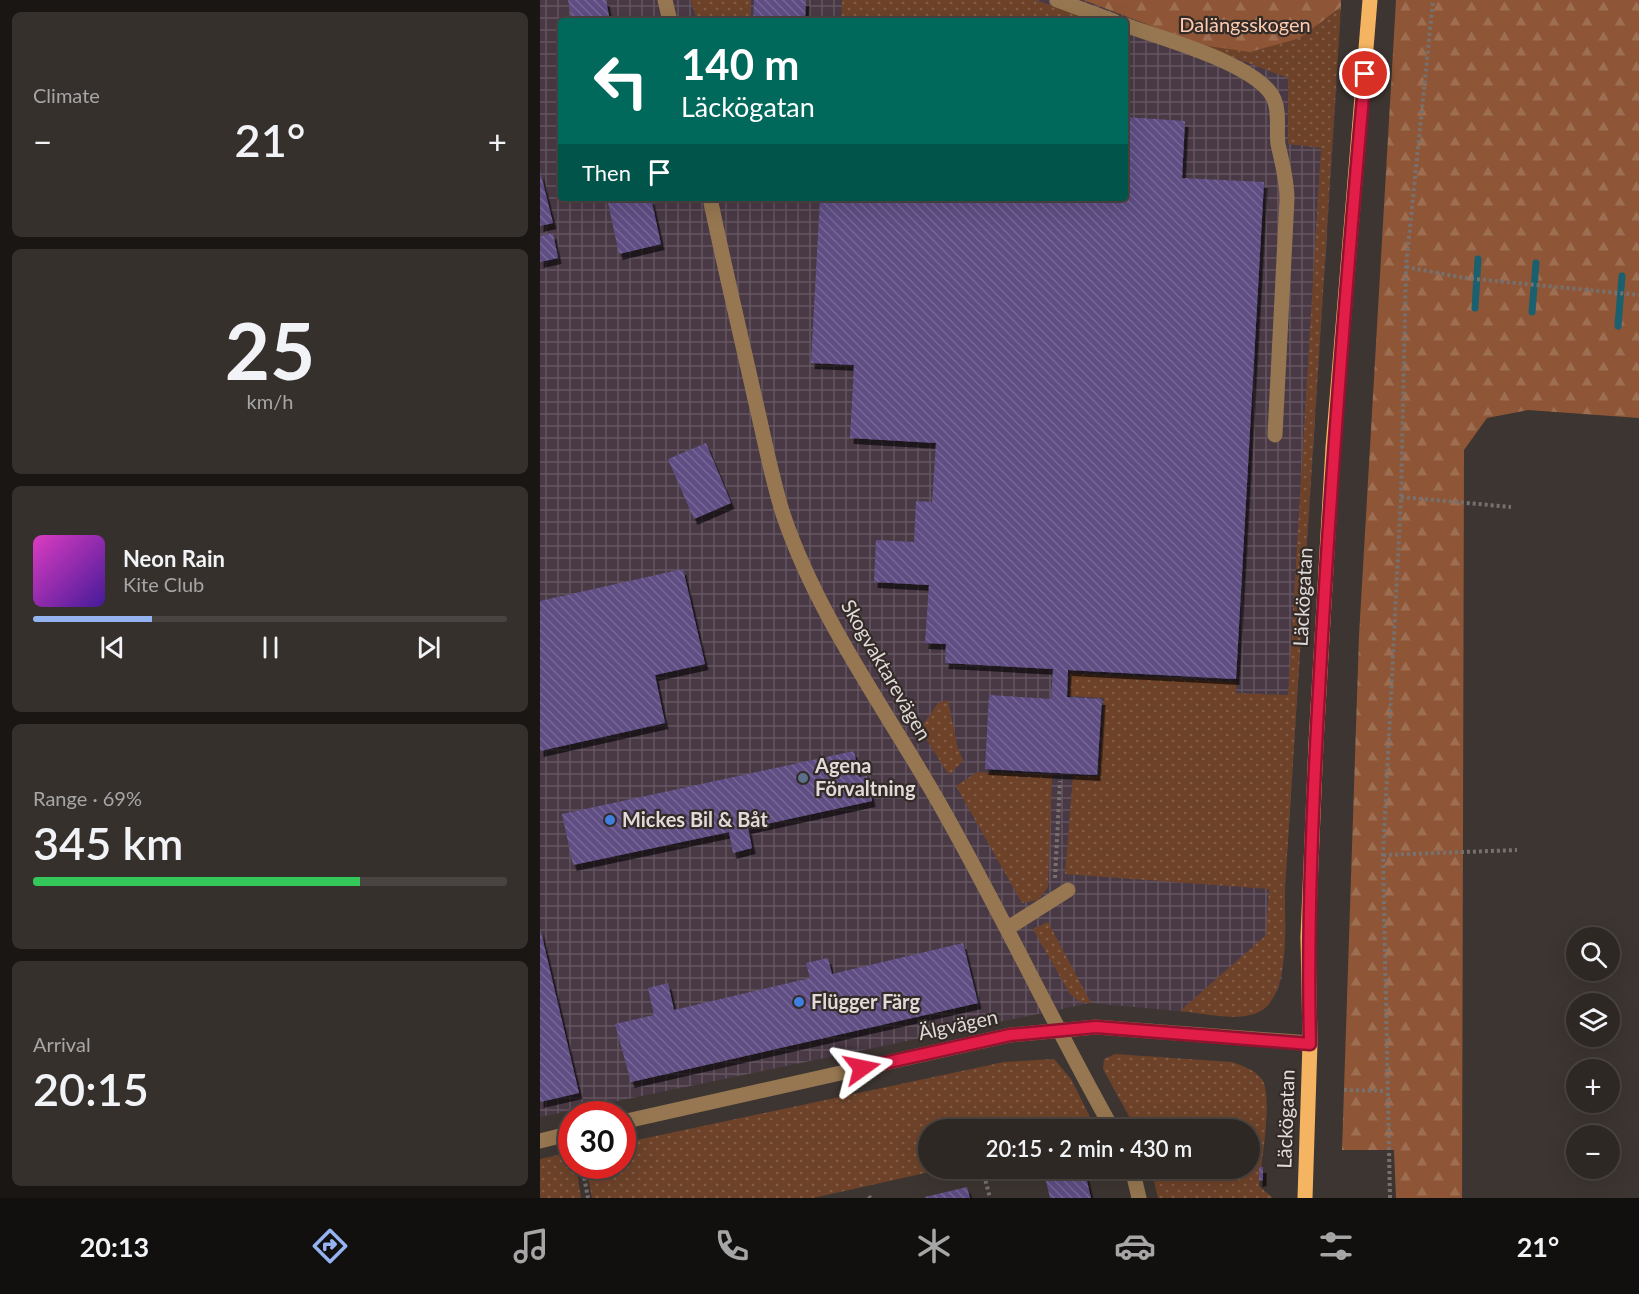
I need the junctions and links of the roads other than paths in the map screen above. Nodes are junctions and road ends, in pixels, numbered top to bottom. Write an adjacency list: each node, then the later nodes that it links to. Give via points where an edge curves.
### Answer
1 (666, 0): 4 (street)
2 (1057, 0): 5 (street)
3 (1370, 0): 12 (main road, Läckögatan, via 1332,459 1308,937)
4 (669, 18)
5 (1106, 18)
6 (1128, 26): 8 (street, via 1255,76 1275,101 1287,186)
7 (711, 201): 10 (street, Skogvaktarevägen, via 771,468 804,566 835,628)
8 (1275, 435)
9 (1068, 890): 10 (street)
10 (1008, 928): 11 (street, Skogvaktarevägen)
11 (1057, 1030): 12 (street, Älgvägen, via 1096,1027); 13 (street, Älgvägen, via 1010,1035); 14 (street, Skogvaktarevägen)
12 (1310, 1044): 19 (main road, Läckögatan)
13 (636, 1119)
14 (1107, 1119)
15 (558, 1136): 16 (street)
16 (540, 1141)
17 (1135, 1179): 18 (street)
18 (1139, 1198)
19 (1305, 1198)

